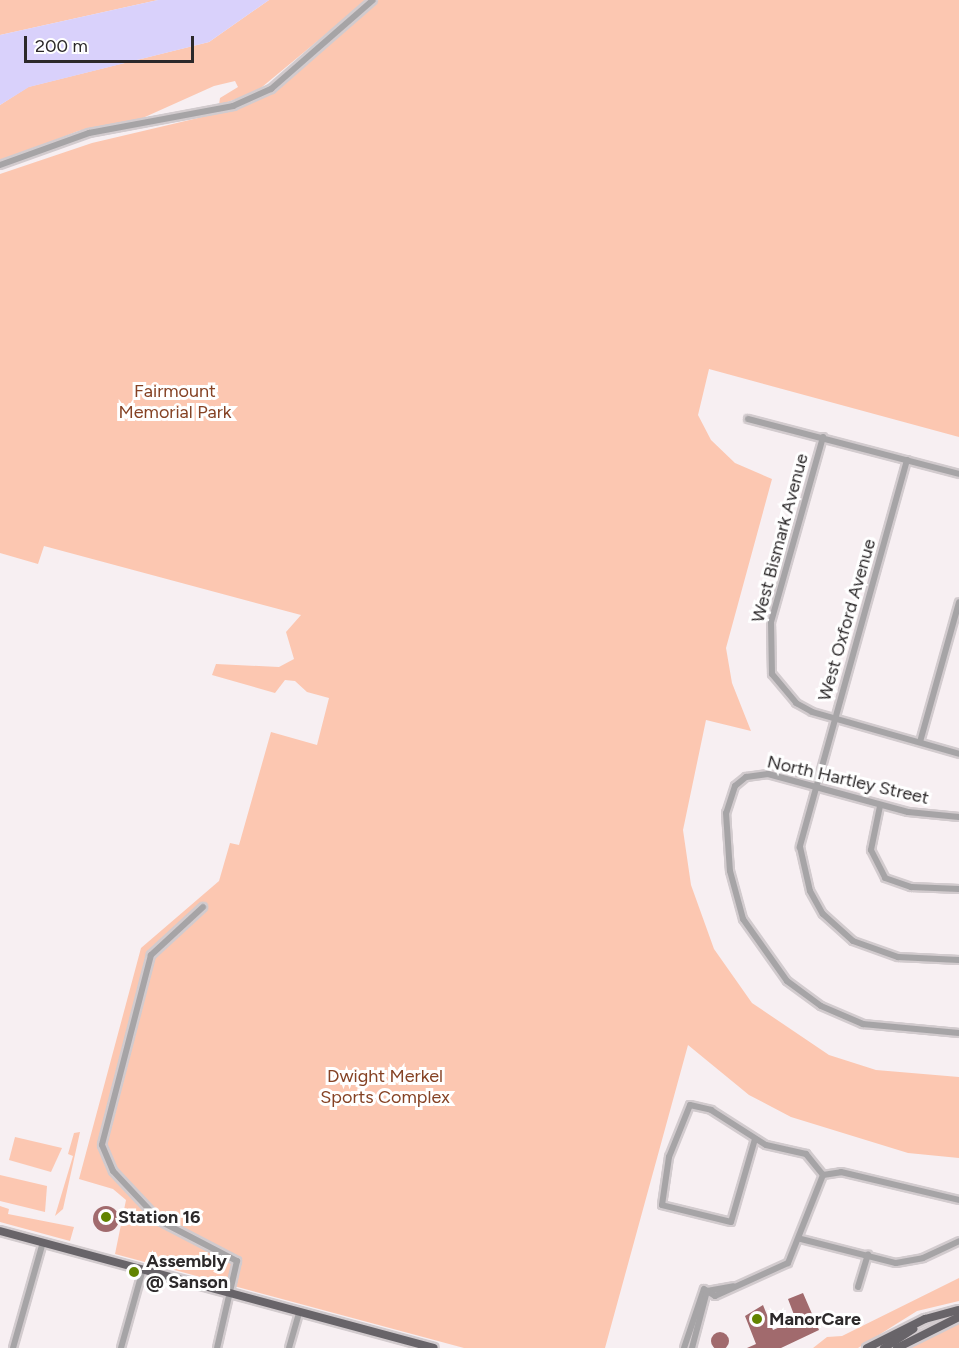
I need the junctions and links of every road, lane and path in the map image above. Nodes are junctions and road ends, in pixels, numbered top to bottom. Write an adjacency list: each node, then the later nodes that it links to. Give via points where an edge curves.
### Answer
1 (373, 0): 2 (street, via 279,82 233,106 89,133)
2 (0, 165)
3 (748, 419): 4 (street)
4 (823, 436): 5 (street); 8 (street, West Bismark Avenue, via 771,622 768,657 781,689 796,703)
5 (908, 460): 6 (street); 8 (street, West Oxford Avenue)
6 (959, 474)
7 (959, 602): 9 (street)
8 (835, 719): 9 (street, West Bismark Avenue); 11 (street, West Oxford Avenue)
9 (920, 742): 10 (street, West Bismark Avenue)
10 (959, 754)
11 (812, 787): 12 (street, North Hartley Street); 16 (street, West Oxford Avenue, via 800,847 810,891 822,914 873,950); 17 (street, North Hartley Street, via 768,774 746,777 735,786 726,813 730,871 743,919 771,964 803,994 840,1016 894,1030)
12 (880, 806): 13 (street, North Hartley Street); 14 (street, via 871,850 885,878 911,887)
13 (959, 817)
14 (959, 889)
15 (203, 907): 28 (street, via 151,955 102,1145 113,1171 160,1221 231,1254 238,1270)
16 (959, 960)
17 (959, 1033)
18 (755, 1139): 18 (street, via 731,1222 662,1205 685,1108 711,1110); 19 (street, via 806,1154)
19 (823, 1175): 20 (street, via 841,1172); 22 (street)
20 (959, 1200)
21 (0, 1230): 24 (main road)
22 (801, 1239): 25 (street); 31 (street, via 788,1263 715,1296 705,1290)
23 (959, 1240): 25 (street, via 909,1262)
24 (42, 1242): 26 (main road); 33 (street)
25 (868, 1255): 27 (street)
26 (143, 1269): 28 (main road); 34 (street)
27 (858, 1287)
28 (232, 1294): 29 (main road); 35 (street)
29 (299, 1312): 36 (street); 37 (main road)
30 (959, 1312): 32 (main road); 40 (main road, via 925,1319); 41 (main road, via 918,1326)
31 (695, 1322): 38 (street); 39 (street)
32 (901, 1346)
33 (13, 1348)
34 (122, 1348)
35 (218, 1348)
36 (290, 1348)
37 (434, 1348)
38 (684, 1348)
39 (692, 1348)
40 (867, 1348)
41 (884, 1348)

